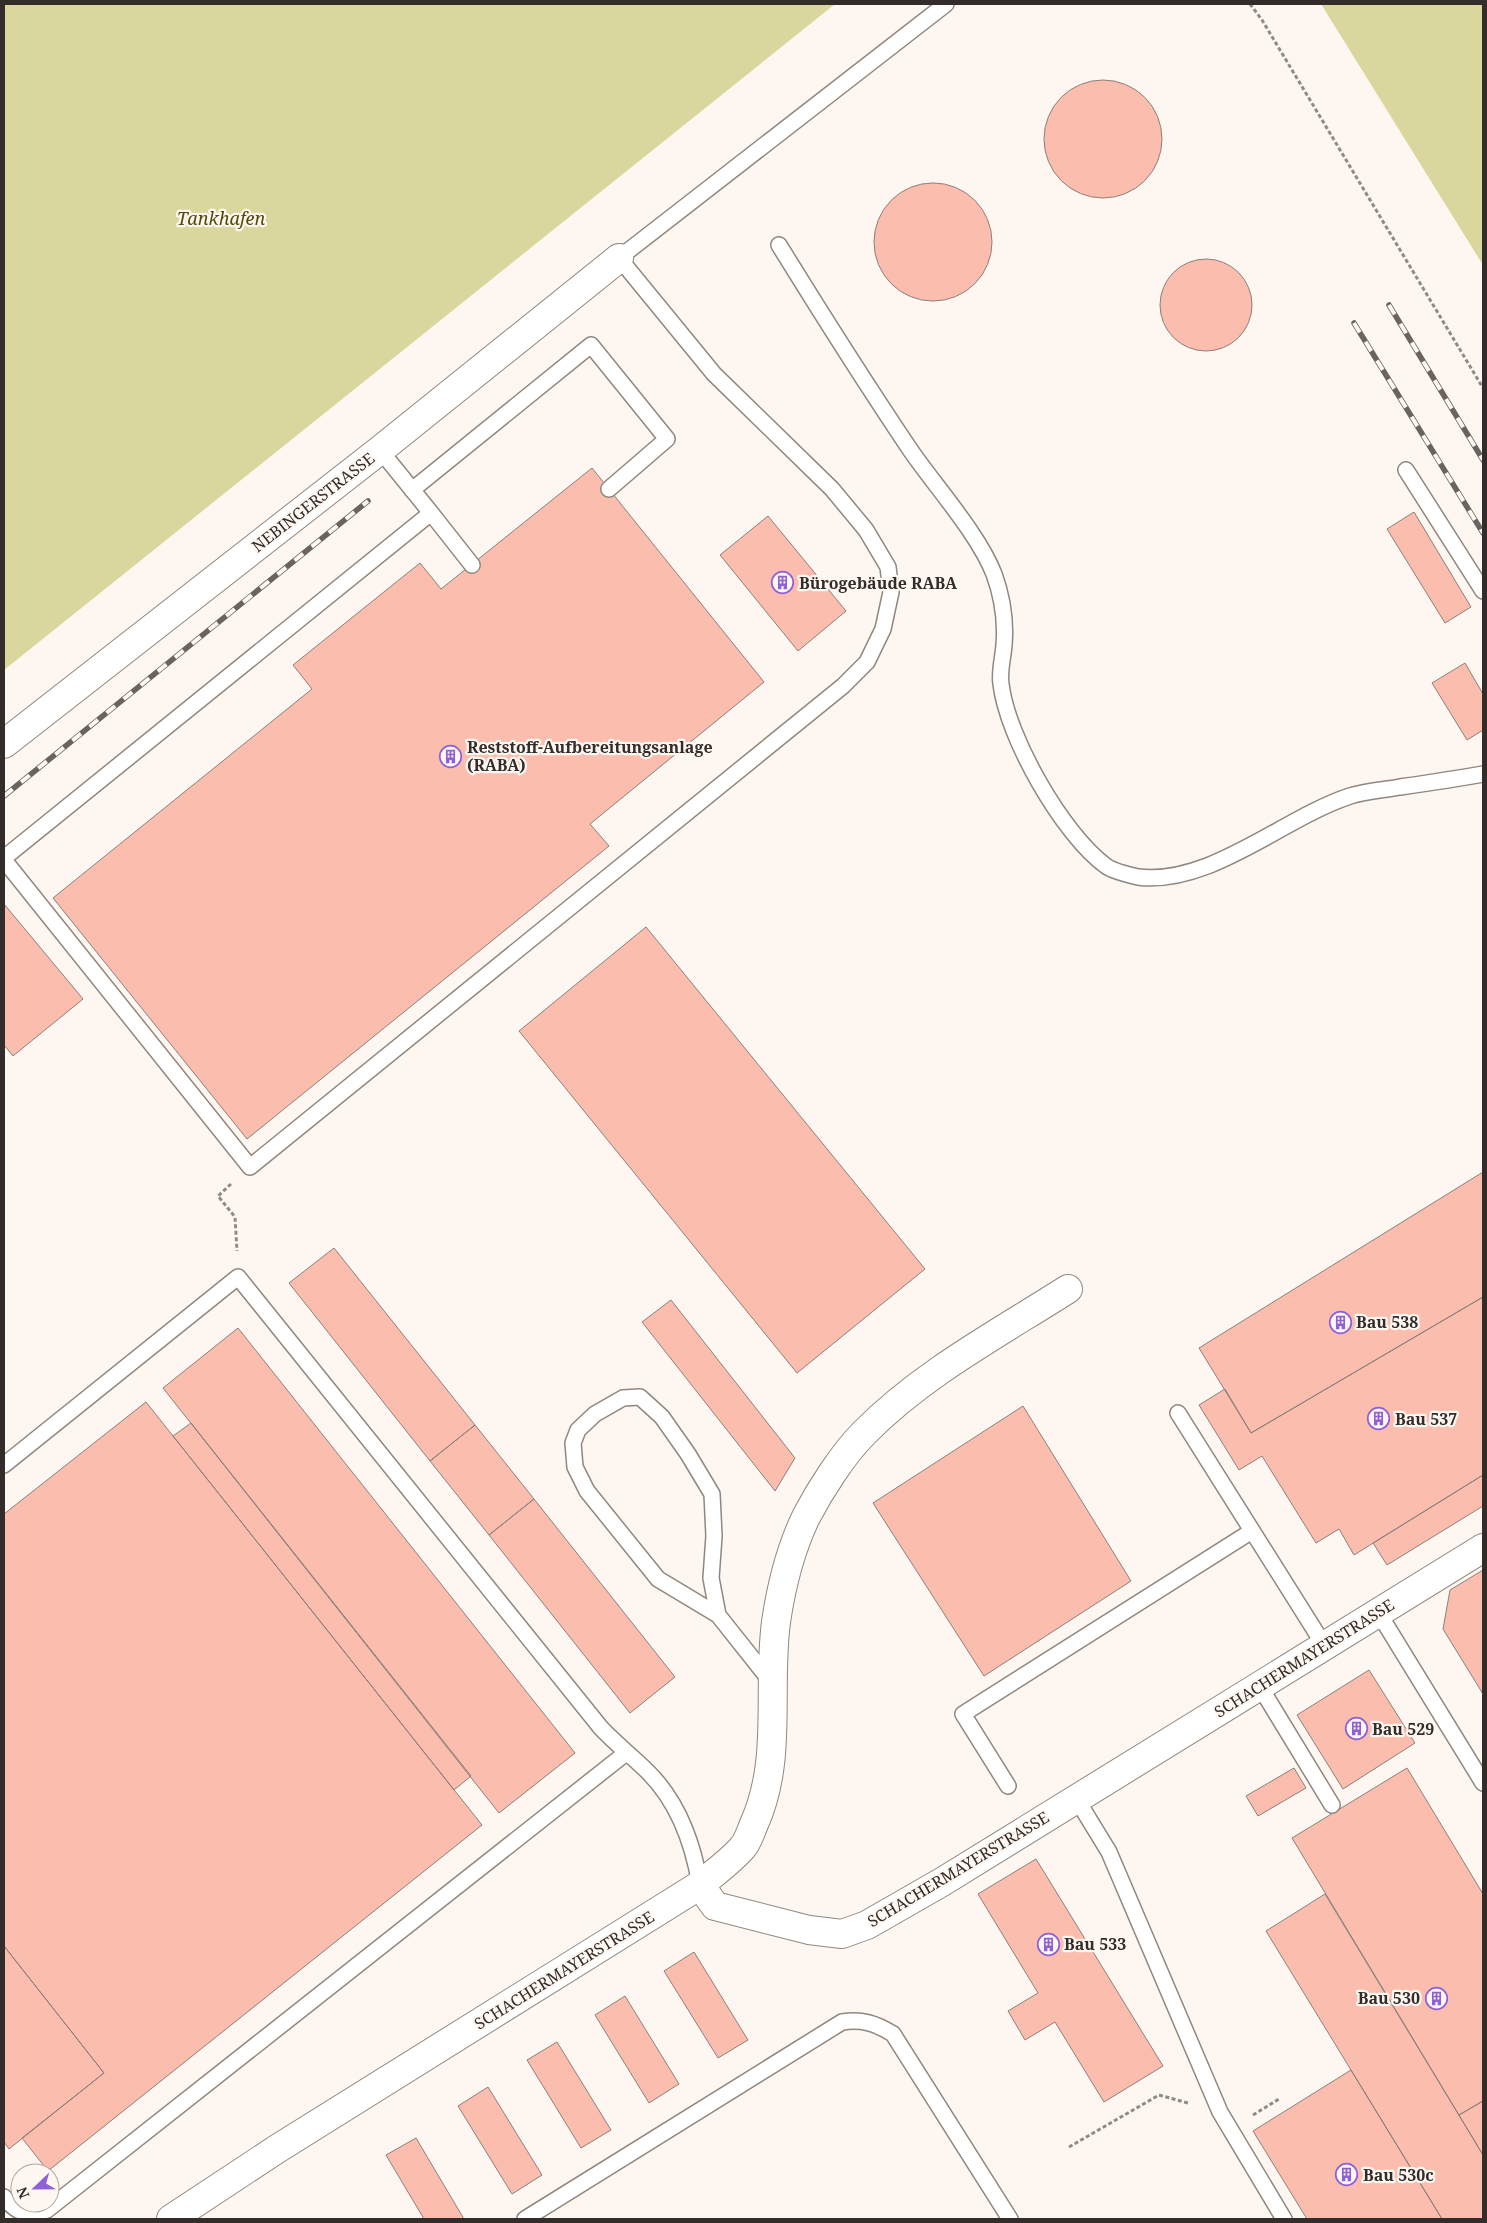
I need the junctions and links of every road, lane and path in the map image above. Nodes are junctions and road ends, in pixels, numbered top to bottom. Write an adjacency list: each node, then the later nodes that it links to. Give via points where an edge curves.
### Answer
1 (946, 4): 4 (lane)
2 (1250, 4): 5 (path)
3 (779, 245): 14 (lane, via 853,364 970,532 993,572 1003,606 1000,683 1008,715 1024,753 1054,806 1082,844 1108,868 1137,876 1177,875 1238,852 1316,809 1353,795)
4 (620, 258): 6 (street, NEBINGERSTRASSE); 16 (lane, via 714,374 832,489 866,530 888,567 891,592 883,629 866,662 843,686)
5 (1483, 388)
6 (380, 450): 9 (lane); 13 (street, NEBINGERSTRASSE)
7 (1406, 470): 12 (lane)
8 (609, 489): 9 (lane, via 667,439 591,345)
9 (412, 490): 10 (lane)
10 (430, 512): 11 (lane); 15 (lane)
11 (472, 565)
12 (1483, 591)
13 (4, 744)
14 (1483, 774)
15 (4, 859): 16 (lane)
16 (250, 1167): 17 (path, via 218,1196 235,1217)
17 (238, 1277): 20 (lane); 28 (lane, via 601,1728)
18 (1068, 1289): 26 (street, via 898,1402 863,1434 832,1475 806,1518 788,1567 776,1622)
19 (1178, 1414): 21 (lane)
20 (4, 1465)
21 (1252, 1530): 25 (lane); 30 (lane, via 963,1714)
22 (1483, 1548): 23 (street, SCHACHERMAYERSTRASSE)
23 (1378, 1612): 25 (street, SCHACHERMAYERSTRASSE); 29 (lane)
24 (718, 1615): 24 (lane, via 711,1578 712,1494 662,1417 640,1396 623,1398 595,1414 578,1430 573,1443 575,1467 587,1491 658,1579); 26 (lane)
25 (1324, 1645): 27 (street, SCHACHERMAYERSTRASSE)
26 (774, 1684): 33 (street, via 772,1754 761,1809 744,1847)
27 (1259, 1685): 31 (street, SCHACHERMAYERSTRASSE); 32 (lane)
28 (626, 1753): 33 (lane, via 649,1773 674,1806 695,1852); 37 (lane, via 47,2210 28,2214 19,2212)
29 (1483, 1783)
30 (1008, 1786)
31 (1076, 1798): 33 (street, SCHACHERMAYERSTRASSE, via 942,1882 854,1931 831,1934 745,1915 715,1906); 35 (lane, via 1109,1852)
32 (1332, 1805)
33 (700, 1885): 38 (street, SCHACHERMAYERSTRASSE, via 276,2148)
34 (1279, 2099): 35 (path, via 1244,2120)
35 (1220, 2112): 36 (path, via 1159,2094); 41 (lane)
36 (1069, 2147)
37 (4, 2197)
38 (171, 2219)
39 (525, 2219): 40 (lane, via 842,2022 859,2020 878,2024 893,2034)
40 (1010, 2219)
41 (1284, 2219)

